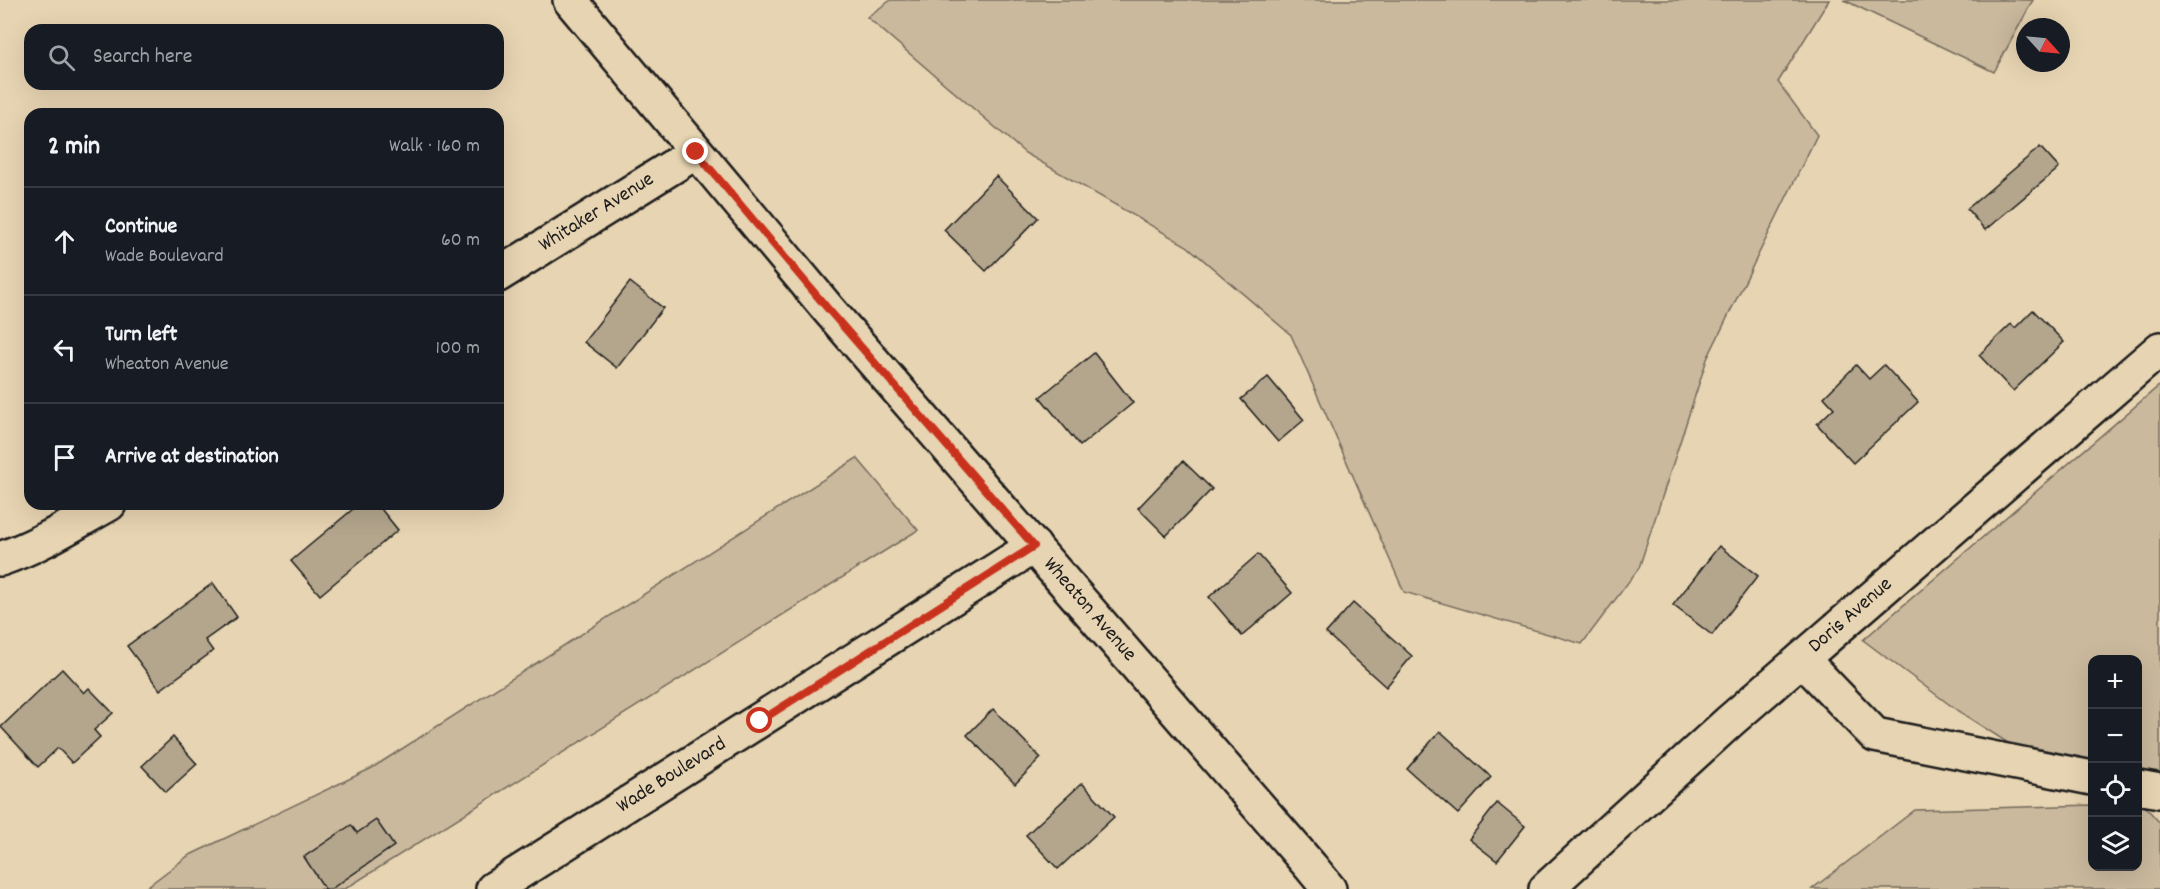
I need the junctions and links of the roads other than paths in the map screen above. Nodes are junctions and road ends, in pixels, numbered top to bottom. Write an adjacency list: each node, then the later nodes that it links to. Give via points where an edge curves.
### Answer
1 (570, 0): 2 (main road, Wheaton Avenue)
2 (696, 152): 3 (main road, Whitaker Avenue); 6 (main road, Wheaton Avenue)
3 (504, 271)
4 (2160, 349): 8 (main road, Doris Avenue)
5 (98, 510): 7 (main road, via 40,543)
6 (1034, 546): 12 (main road, Wade Boulevard); 13 (main road, Wheaton Avenue, via 1311,867)
7 (0, 559)
8 (1802, 658): 9 (main road, via 1875,735); 14 (main road, Doris Avenue)
9 (2088, 777)
10 (2142, 788): 11 (main road)
11 (2160, 791)
12 (513, 884)
13 (1318, 886)
14 (1546, 889)

